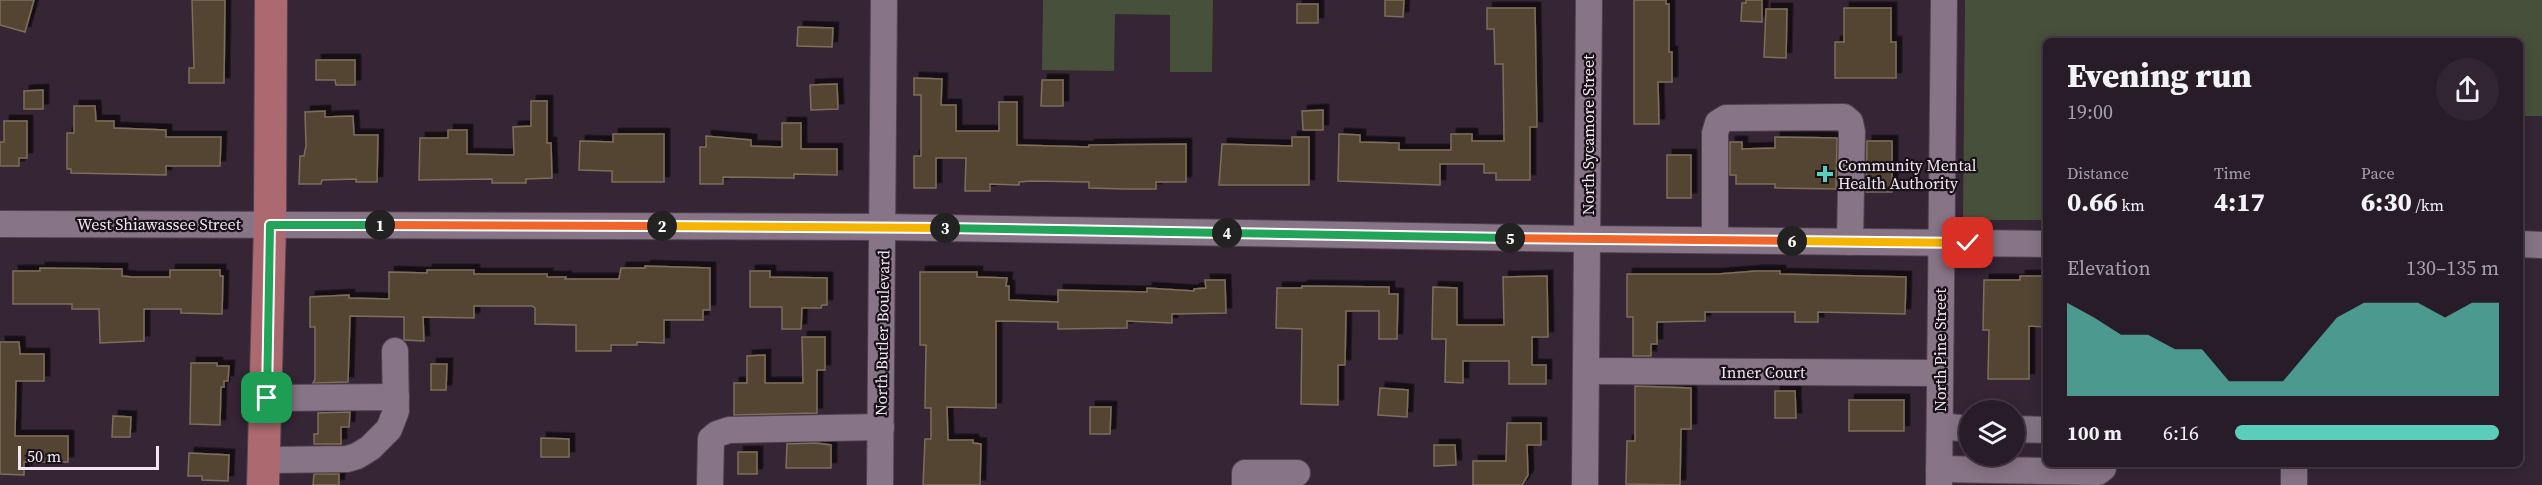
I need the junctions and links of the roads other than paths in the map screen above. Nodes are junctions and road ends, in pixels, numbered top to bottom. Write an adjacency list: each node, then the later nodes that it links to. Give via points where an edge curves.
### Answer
1 (271, 0): 6 (main road)
2 (884, 0): 7 (street, North Butler Boulevard)
3 (1589, 0): 8 (street, North Sycamore Street)
4 (1944, 0): 11 (street, North Pine Street)
5 (0, 224): 6 (street, West Shiawassee Street)
6 (270, 225): 7 (street, West Shiawassee Street); 19 (main road)
7 (884, 227): 8 (street, West Shiawassee Street); 21 (street, North Butler Boulevard)
8 (1587, 239): 9 (street, West Shiawassee Street); 16 (street, North Sycamore Street)
9 (1715, 240): 10 (street, West Shiawassee Street); 10 (street, via 1718,123 1726,118 1844,117 1852,132)
10 (1850, 242): 11 (street, West Shiawassee Street)
11 (1941, 243): 12 (street, West Shiawassee Street); 17 (street, North Pine Street)
12 (2043, 244)
13 (2523, 244): 14 (street)
14 (2542, 244)
15 (396, 351): 18 (street)
16 (1586, 371): 17 (street, Inner Court); 33 (street, North Sycamore Street)
17 (1940, 373): 20 (street, North Pine Street)
18 (396, 397): 19 (street); 28 (street, via 389,429 370,448 347,459)
19 (267, 403): 28 (main road)
20 (1940, 426): 22 (street); 29 (street, North Pine Street)
21 (881, 427): 30 (street, via 729,430 717,434 711,439); 31 (street, North Butler Boulevard)
22 (1959, 428)
23 (2025, 429): 24 (street)
24 (2043, 430)
25 (2103, 467): 29 (street, via 2098,472)
26 (2294, 467): 34 (street)
27 (1297, 473): 32 (street, via 1245,473)
28 (269, 477)
29 (1939, 477)
30 (710, 485)
31 (880, 485)
32 (1245, 485)
33 (1585, 485)
34 (2294, 485)

